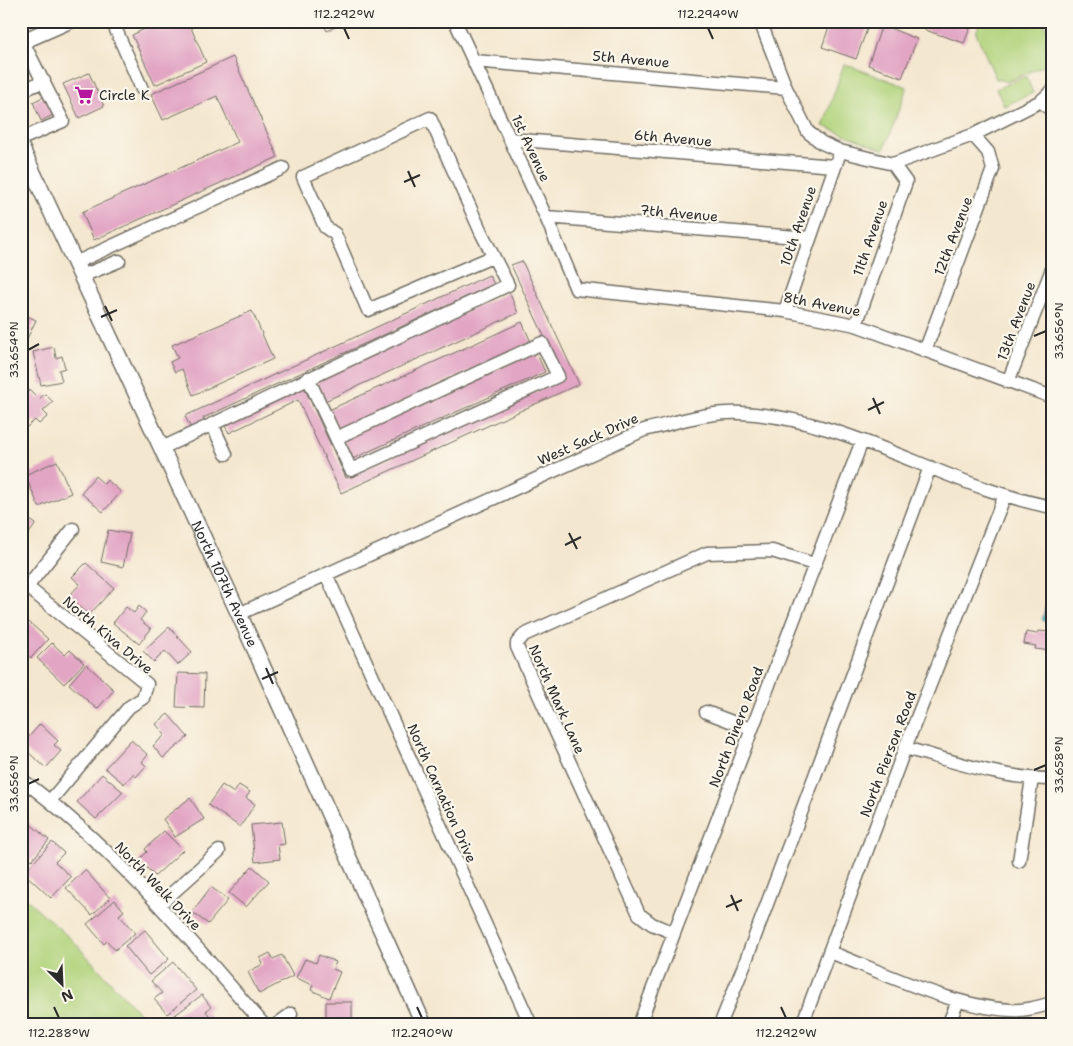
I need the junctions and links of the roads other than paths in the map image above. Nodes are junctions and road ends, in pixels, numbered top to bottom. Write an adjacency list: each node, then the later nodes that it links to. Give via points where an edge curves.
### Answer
1 (68, 21): 5 (main road)
2 (112, 21): 9 (street)
3 (455, 21): 6 (street, 1st Avenue)
4 (760, 21): 8 (street)
5 (22, 42): 7 (street)
6 (474, 61): 8 (street, 5th Avenue); 16 (street, 1st Avenue)
7 (44, 81): 10 (street); 15 (street, via 63,121)
8 (786, 88): 18 (street, via 808,132)
9 (142, 89)
10 (21, 91)
11 (1052, 91): 12 (street)
12 (1041, 101): 13 (street); 14 (street)
13 (1052, 111)
14 (973, 135): 19 (street); 31 (street, 12th Avenue, via 988,152 993,169)
15 (21, 138)
16 (510, 140): 20 (street, 6th Avenue); 22 (street, 1st Avenue)
17 (21, 147): 26 (main road, North 107th Avenue)
18 (840, 151): 19 (street); 20 (street, 10th Avenue)
19 (893, 164): 30 (street, 11th Avenue, via 906,182)
20 (834, 166): 23 (street, 10th Avenue)
21 (283, 168): 26 (street)
22 (546, 217): 23 (street, 7th Avenue); 28 (street, 1st Avenue)
23 (809, 238): 29 (street, 10th Avenue)
24 (492, 257): 24 (street, via 430,118 303,177 325,228 335,234 368,310); 32 (street, via 508,285)
25 (119, 261): 26 (street)
26 (78, 269): 38 (main road, North 107th Avenue)
27 (1052, 269): 33 (street, 13th Avenue)
28 (576, 289): 29 (street, 8th Avenue)
29 (785, 311): 30 (street, 8th Avenue)
30 (856, 325): 31 (street, 8th Avenue)
31 (926, 351): 33 (street, 8th Avenue)
32 (308, 378): 35 (street); 36 (street)
33 (1008, 382): 34 (street, 8th Avenue)
34 (1052, 397)
35 (212, 424): 38 (street); 39 (street)
36 (336, 438): 36 (street, via 351,470 558,376 542,343)
37 (862, 441): 40 (street, West Sack Drive); 44 (street, North Dinero Road); 45 (street, West Sack Drive, via 808,422 740,412 644,430)
38 (162, 448): 47 (main road, North 107th Avenue)
39 (226, 454)
40 (930, 467): 41 (street, West Sack Drive); 68 (street)
41 (1005, 495): 42 (street, West Sack Drive); 50 (street, North Pierson Road)
42 (1052, 507)
43 (73, 529): 46 (street, North Kiva Drive)
44 (814, 564): 49 (street, North Dinero Road); 58 (street, North Mark Lane, via 772,551 707,553 524,635 516,642 639,914 652,924)
45 (326, 574): 47 (street, West Sack Drive); 66 (street, North Carnation Drive)
46 (24, 584): 54 (street, North Kiva Drive, via 147,684 143,698 128,707)
47 (239, 614): 65 (main road, North 107th Avenue)
48 (706, 712): 49 (street)
49 (751, 729): 58 (street, North Dinero Road)
50 (906, 748): 52 (street); 59 (street, North Pierson Road)
51 (21, 779): 54 (street, North Welk Drive)
52 (1032, 779): 53 (street); 56 (street)
53 (1052, 780)
54 (50, 800): 57 (street, North Welk Drive)
55 (219, 851): 57 (street)
56 (1019, 861)
57 (159, 905): 63 (street, North Welk Drive)
58 (674, 933): 67 (street, North Dinero Road)
59 (830, 952): 60 (street); 69 (street, North Pierson Road)
60 (958, 1001): 61 (street, via 1011,1010); 70 (street)
61 (1052, 1003)
62 (291, 1014): 64 (street)
63 (264, 1025)
64 (276, 1025)
65 (424, 1025)
66 (531, 1025)
67 (639, 1025)
68 (720, 1025)
69 (802, 1025)
70 (948, 1025)

